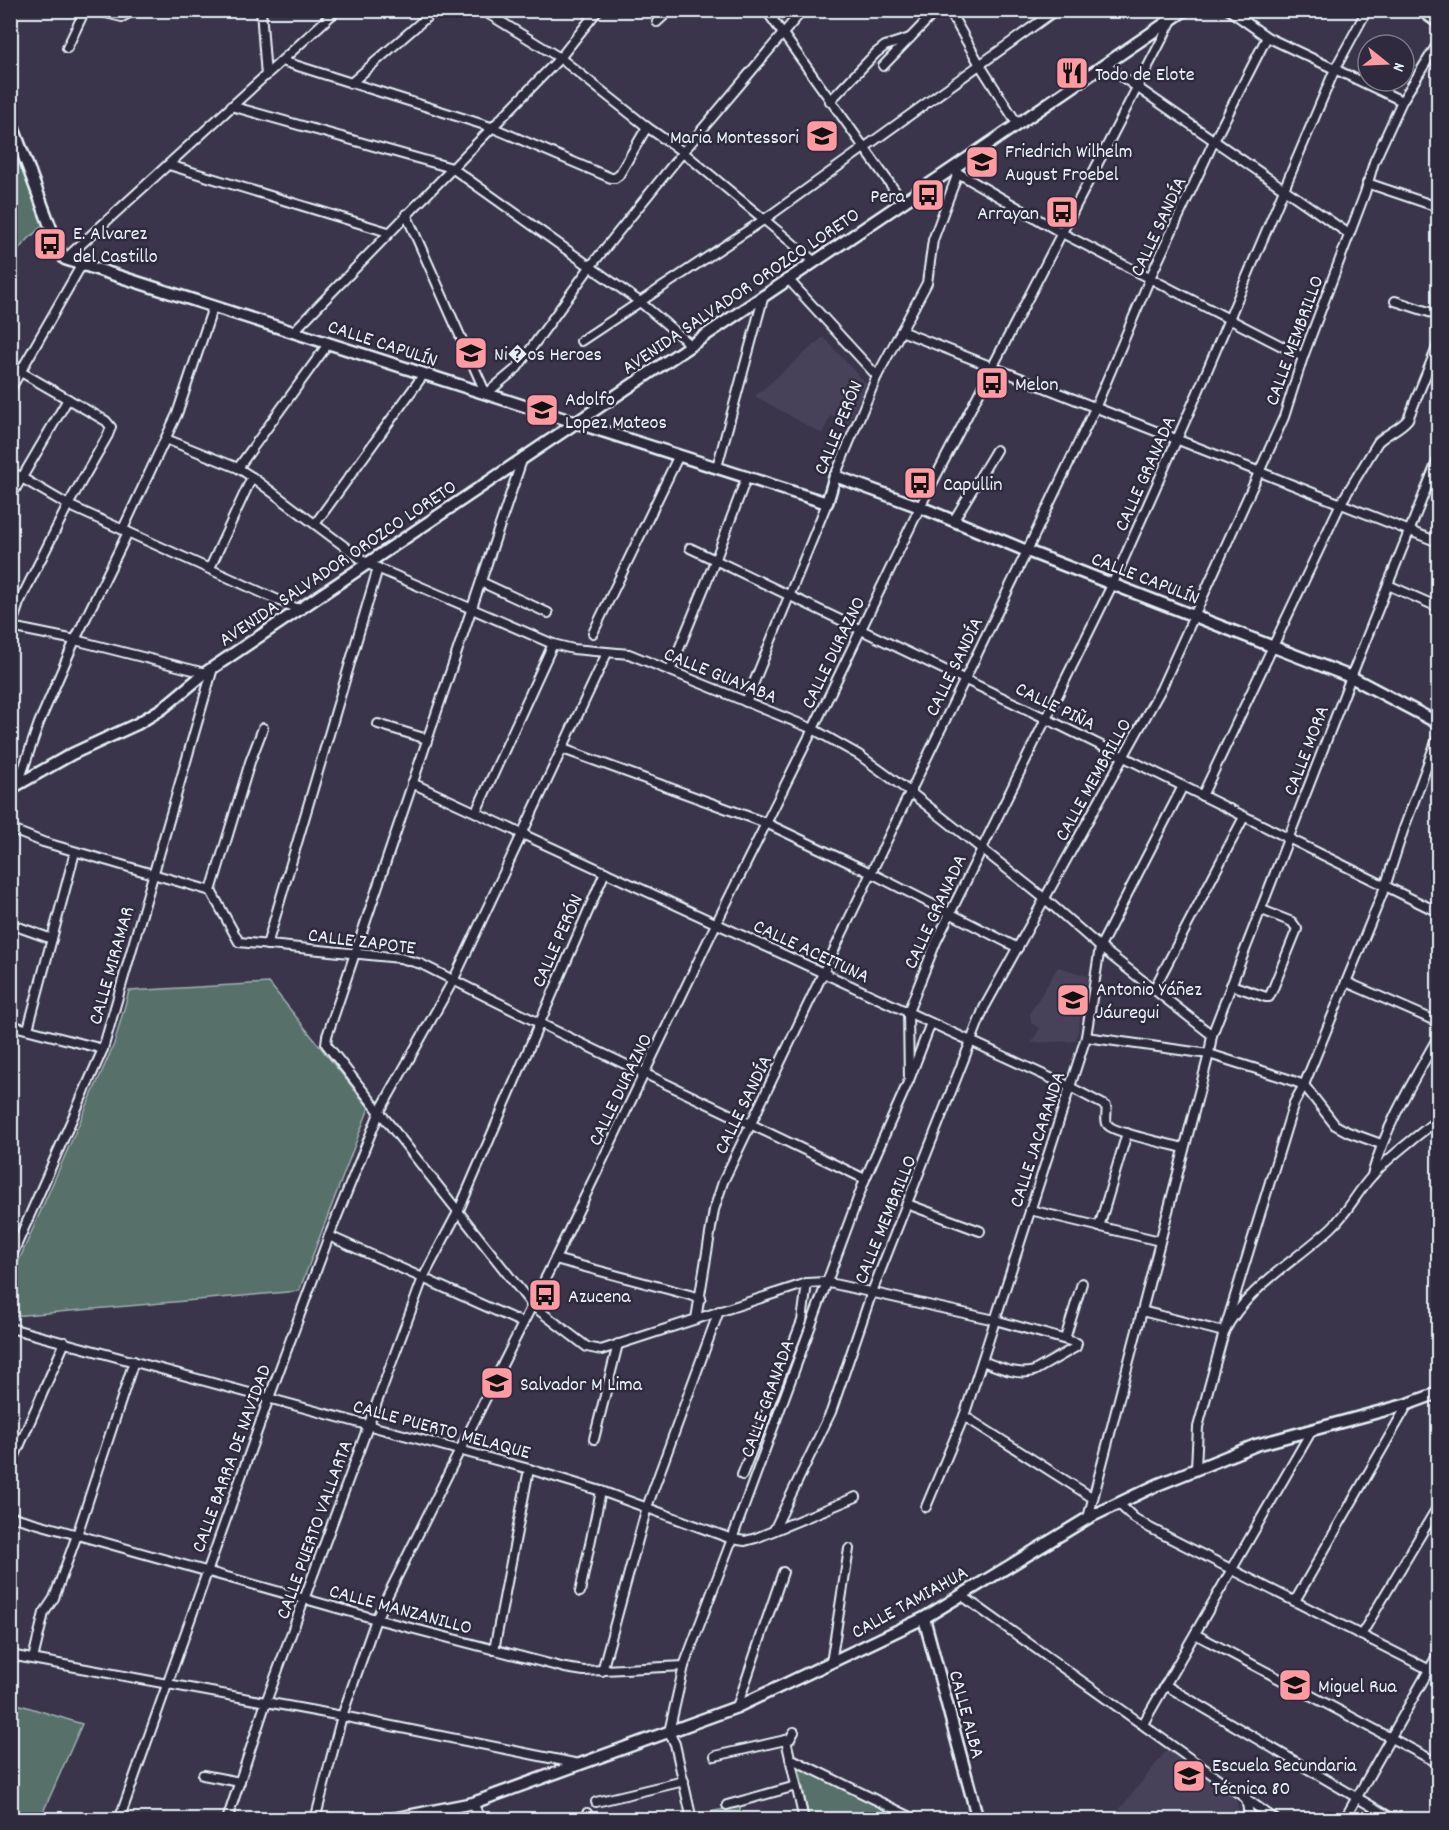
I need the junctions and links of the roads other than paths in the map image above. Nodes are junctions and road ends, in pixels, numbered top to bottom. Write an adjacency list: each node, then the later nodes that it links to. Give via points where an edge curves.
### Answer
1 (86, 10): 29 (street)
2 (94, 10): 3 (street, via 122,17)
3 (135, 10)
4 (206, 10): 5 (street)
5 (228, 10)
6 (261, 10): 36 (street)
7 (337, 10): 31 (street)
8 (435, 10): 37 (street)
9 (482, 10): 30 (street)
10 (598, 10): 30 (street)
11 (670, 10): 23 (street)
12 (766, 10): 25 (street)
13 (803, 10): 25 (street)
14 (937, 10): 27 (street)
15 (962, 10): 21 (street)
16 (1056, 10): 32 (street)
17 (1185, 10): 22 (street, AVENIDA SALVADOR OROZCO LORETO)
18 (1229, 10): 26 (street)
19 (1367, 10): 35 (street, CALLE GRANADA)
20 (1421, 10): 24 (street)
21 (950, 13): 32 (street)
22 (1172, 19): 33 (street, AVENIDA SALVADOR OROZCO LORETO); 38 (street, CALLE DURAZNO)
23 (657, 22)
24 (1438, 22)
25 (783, 34): 39 (street); 49 (street)
26 (1267, 37): 35 (street); 47 (street, CALLE SANDÍA)
27 (910, 38): 34 (street); 39 (street, via 876,53)
28 (1438, 43): 40 (street, CALLE MEMBRILLO)
29 (67, 48)
30 (560, 58): 44 (street); 45 (street)
31 (282, 61): 36 (street); 37 (street)
32 (980, 65): 43 (street); 48 (street)
33 (1105, 65): 38 (street); 43 (street, AVENIDA SALVADOR OROZCO LORETO)
34 (883, 66)
35 (1335, 69): 40 (street); 54 (street, CALLE GRANADA)
36 (266, 75): 41 (street)
37 (351, 83): 45 (street)
38 (1136, 86): 47 (street); 60 (street, CALLE DURAZNO)
39 (830, 101): 48 (street)
40 (1402, 101): 53 (street, CALLE MEMBRILLO)
41 (231, 106): 50 (street); 51 (street)
42 (10, 119): 46 (street)
43 (1017, 125): 52 (street, AVENIDA SALVADOR OROZCO LORETO)
44 (647, 127): 45 (street, via 615,178); 49 (street)
45 (491, 128): 51 (street)
46 (14, 139): 62 (street)
47 (1214, 141): 54 (street); 66 (street, CALLE SANDÍA)
48 (865, 148): 55 (street); 58 (street)
49 (683, 152): 58 (street); 65 (street)
50 (169, 165): 59 (street); 62 (street)
51 (452, 168): 57 (street); 65 (street)
52 (957, 170): 55 (street, AVENIDA SALVADOR OROZCO LORETO); 60 (street); 74 (street, CALLE PERÓN, via 933,240 927,283)
53 (1367, 183): 56 (street); 61 (street, CALLE MEMBRILLO)
54 (1284, 189): 61 (street); 73 (street, CALLE GRANADA)
55 (903, 202): 63 (street, AVENIDA SALVADOR OROZCO LORETO)
56 (1438, 207)
57 (406, 214): 59 (street); 86 (street)
58 (765, 219): 63 (street); 70 (street)
59 (388, 232): 75 (street)
60 (1060, 232): 66 (street); 81 (street, CALLE DURAZNO)
61 (1349, 234): 80 (street, CALLE MEMBRILLO)
62 (65, 259): 64 (street, CALLE CAPULÍN)
63 (815, 261): 67 (street, AVENIDA SALVADOR OROZCO LORETO)
64 (81, 264): 71 (street, CALLE CAPULÍN); 82 (street)
65 (590, 267): 70 (street); 86 (street, via 517,368)
66 (1150, 278): 73 (street); 88 (street, CALLE SANDÍA)
67 (788, 279): 68 (street, AVENIDA SALVADOR OROZCO LORETO); 84 (street)
68 (764, 296): 78 (street, AVENIDA SALVADOR OROZCO LORETO); 96 (street)
69 (1395, 301): 72 (street)
70 (640, 302): 76 (street); 78 (street)
71 (213, 307): 75 (street, CALLE CAPULÍN); 91 (street)
72 (1438, 315)
73 (1230, 318): 80 (street); 90 (street, CALLE GRANADA)
74 (901, 331): 81 (street); 84 (street, CALLE PERÓN)
75 (293, 332): 77 (street, CALLE CAPULÍN)
76 (581, 341)
77 (328, 344): 83 (street, CALLE CAPULÍN); 97 (street)
78 (691, 345): 89 (street, AVENIDA SALVADOR OROZCO LORETO)
79 (1438, 345): 105 (street, via 1408,419 1378,442)
80 (1304, 357): 99 (street, CALLE MEMBRILLO)
81 (992, 366): 88 (street); 108 (street, CALLE DURAZNO)
82 (21, 372): 85 (street); 87 (street)
83 (424, 374): 86 (street, CALLE CAPULÍN); 110 (street)
84 (877, 376): 101 (street, CALLE PERÓN)
85 (10, 390)
86 (486, 394): 89 (street, CALLE CAPULÍN)
87 (68, 399): 103 (street); 107 (street, via 111,427)
88 (1096, 406): 90 (street); 115 (street, CALLE SANDÍA)
89 (575, 422): 93 (street, CALLE CAPULÍN); 94 (street, AVENIDA SALVADOR OROZCO LORETO)
90 (1177, 438): 99 (street); 120 (street, CALLE GRANADA)
91 (166, 439): 97 (street, CALLE GUAYABA); 112 (street)
92 (996, 450): 109 (street)
93 (679, 455): 96 (street, CALLE CAPULÍN); 130 (street)
94 (522, 458): 117 (street, AVENIDA SALVADOR OROZCO LORETO); 119 (street)
95 (1438, 459): 111 (street, CALLE MORA)
96 (717, 466): 100 (street, CALLE CAPULÍN)
97 (238, 468): 102 (street, CALLE GUAYABA)
98 (10, 471): 103 (street)
99 (1261, 471): 105 (street); 127 (street, CALLE MEMBRILLO)
100 (747, 476): 106 (street, CALLE CAPULÍN); 116 (street)
101 (835, 476): 106 (street, CALLE PERÓN); 108 (street, CALLE CAPULÍN)
102 (252, 477): 110 (street, CALLE GUAYABA); 118 (street)
103 (22, 478): 104 (street); 107 (street)
104 (10, 498)
105 (1341, 502): 111 (street); 133 (street)
106 (827, 503): 122 (street, CALLE PERÓN)
107 (68, 505): 112 (street); 128 (street)
108 (920, 507): 109 (street, CALLE CAPULÍN); 129 (street, CALLE DURAZNO)
109 (954, 520): 115 (street, CALLE CAPULÍN)
110 (315, 524): 117 (street, CALLE GUAYABA)
111 (1409, 529): 113 (street); 121 (street, CALLE MORA)
112 (126, 530): 118 (street); 131 (street)
113 (1438, 542)
114 (690, 548): 116 (street, CALLE PIÑA)
115 (1028, 551): 120 (street, CALLE CAPULÍN); 138 (street, CALLE SANDÍA)
116 (716, 561): 122 (street, CALLE PIÑA); 136 (street)
117 (373, 566): 124 (street, CALLE GUAYABA); 125 (street, AVENIDA SALVADOR OROZCO LORETO); 174 (street)
118 (210, 568): 125 (street)
119 (481, 582): 124 (street); 126 (street)
120 (1113, 583): 127 (street, CALLE CAPULÍN); 140 (street, CALLE GRANADA)
121 (1388, 585): 123 (street); 137 (street, CALLE MORA)
122 (790, 595): 129 (street, CALLE PIÑA); 139 (street, CALLE PERÓN)
123 (1438, 607)
124 (472, 609): 132 (street, CALLE GUAYABA); 146 (street)
125 (300, 610): 135 (street, AVENIDA SALVADOR OROZCO LORETO)
126 (548, 613)
127 (1195, 614): 133 (street, CALLE CAPULÍN); 148 (street, CALLE MEMBRILLO, via 1161,689)
128 (11, 628): 131 (street)
129 (861, 629): 138 (street, CALLE PIÑA); 144 (street, CALLE DURAZNO)
130 (592, 633)
131 (75, 640): 135 (street); 151 (street)
132 (553, 645): 134 (street, CALLE GUAYABA); 154 (street)
133 (1274, 646): 137 (street, CALLE CAPULÍN); 153 (street)
134 (607, 653): 136 (street, CALLE GUAYABA, via 629,654); 147 (street, CALLE BARRA DE NAVIDAD)
135 (209, 670): 151 (street, AVENIDA SALVADOR OROZCO LORETO, via 163,708); 164 (street, CALLE MIRAMAR)
136 (670, 671): 139 (street, CALLE GUAYABA)
137 (1351, 677): 141 (street, CALLE CAPULÍN); 159 (street, CALLE MORA)
138 (965, 679): 140 (street, CALLE PIÑA); 152 (street, CALLE SANDÍA)
139 (746, 702): 144 (street, CALLE GUAYABA)
140 (1045, 718): 148 (street, CALLE PIÑA); 160 (street, CALLE GRANADA)
141 (1438, 723)
142 (378, 724): 146 (street)
143 (263, 728): 166 (street)
144 (813, 729): 152 (street, CALLE GUAYABA, via 859,755); 156 (street, CALLE DURAZNO)
145 (1438, 736): 165 (street)
146 (427, 739): 149 (street)
147 (563, 749): 156 (street); 158 (street, CALLE BARRA DE NAVIDAD)
148 (1123, 757): 150 (street, CALLE PIÑA); 167 (street, CALLE MEMBRILLO)
149 (412, 783): 154 (street, CALLE ACEITUNA); 177 (street)
150 (1183, 786): 153 (street, CALLE PIÑA); 175 (street, CALLE JACARANDA)
151 (14, 787)
152 (910, 792): 160 (street, CALLE GUAYABA); 163 (street, CALLE SANDÍA)
153 (1202, 796): 155 (street, CALLE PIÑA)
154 (476, 812): 158 (street, CALLE ACEITUNA)
155 (1244, 817): 159 (street, CALLE PIÑA); 182 (street)
156 (766, 823): 163 (street); 172 (street, CALLE DURAZNO)
157 (10, 829): 161 (street)
158 (521, 833): 162 (street, CALLE ACEITUNA); 179 (street, CALLE BARRA DE NAVIDAD)
159 (1288, 839): 165 (street, CALLE PIÑA); 168 (street, CALLE MORA)
160 (981, 849): 167 (street, CALLE GUAYABA); 170 (street, CALLE GRANADA)
161 (75, 852): 164 (street); 173 (street)
162 (605, 872): 172 (street, CALLE ACEITUNA); 185 (street, CALLE PERÓN)
163 (871, 873): 170 (street); 178 (street, CALLE SANDÍA)
164 (154, 874): 166 (street); 193 (street, CALLE MIRAMAR)
165 (1385, 887): 169 (street, CALLE PIÑA); 180 (street)
166 (211, 891): 174 (street, CALLE ZAPOTE, via 239,942)
167 (1045, 899): 175 (street, CALLE GUAYABA); 176 (street, CALLE MEMBRILLO)
168 (1262, 909): 181 (street, CALLE MORA); 181 (street, via 1292,922 1296,932 1269,997)
169 (1438, 912)
170 (950, 913): 176 (street); 183 (street, CALLE GRANADA)
171 (10, 924): 173 (street)
172 (716, 924): 178 (street, CALLE ACEITUNA); 195 (street, CALLE DURAZNO)
173 (52, 939): 188 (street)
174 (267, 945): 177 (street, CALLE ZAPOTE)
175 (1100, 946): 182 (street, CALLE GUAYABA); 190 (street, CALLE JACARANDA)
176 (1018, 948): 192 (street, CALLE MEMBRILLO, via 984,1008)
177 (356, 954): 179 (street, CALLE ZAPOTE, via 421,963); 199 (street, via 326,1044)
178 (823, 973): 183 (street, CALLE ACEITUNA); 201 (street, CALLE SANDÍA)
179 (454, 979): 185 (street, CALLE ZAPOTE); 199 (street, CALLE BARRA DE NAVIDAD)
180 (1346, 982): 184 (street); 197 (street)
181 (1231, 986): 189 (street, CALLE MORA)
182 (1154, 989): 189 (street, CALLE GUAYABA)
183 (908, 1012): 186 (street, CALLE ACEITUNA); 196 (street, CALLE GRANADA)
184 (1438, 1022)
185 (539, 1023): 195 (street, CALLE ZAPOTE); 208 (street, CALLE PUERTO VALLARTA)
186 (931, 1023): 192 (street, CALLE ACEITUNA); 196 (street, CALLE GRANADA)
187 (10, 1025): 188 (street)
188 (27, 1029): 193 (street)
189 (1212, 1035): 194 (street, CALLE MORA)
190 (1086, 1036): 194 (street); 198 (street, CALLE JACARANDA)
191 (1438, 1037): 203 (street)
192 (971, 1042): 198 (street, CALLE ACEITUNA); 207 (street, CALLE MEMBRILLO)
193 (103, 1049): 215 (street, CALLE MIRAMAR)
194 (1209, 1054): 197 (street); 204 (street, CALLE MORA)
195 (646, 1072): 201 (street, CALLE ZAPOTE); 214 (street, CALLE DURAZNO)
196 (909, 1080): 206 (street, CALLE GRANADA)
197 (1304, 1085): 203 (street, via 1335,1125); 229 (street, via 1294,1103)
198 (1070, 1087): 202 (street, CALLE ACEITUNA, via 1104,1104 1108,1109 1107,1125); 209 (street, CALLE JACARANDA)
199 (380, 1111): 208 (street); 212 (street, CALLE BARRA DE NAVIDAD)
200 (1438, 1119): 205 (street)
201 (751, 1124): 206 (street, CALLE ZAPOTE); 221 (street, CALLE SANDÍA, via 714,1210)
202 (1126, 1133): 204 (street, CALLE ACEITUNA); 210 (street)
203 (1381, 1144): 205 (street)
204 (1185, 1149): 213 (street, CALLE MORA)
205 (1371, 1176): 229 (street, via 1333,1227 1251,1296)
206 (865, 1179): 217 (street, CALLE GRANADA)
207 (907, 1204): 211 (street); 220 (street, CALLE MEMBRILLO)
208 (459, 1210): 216 (street, CALLE PUERTO VALLARTA); 222 (street)
209 (1030, 1210): 210 (street); 226 (street, CALLE JACARANDA)
210 (1099, 1227): 213 (street)
211 (980, 1231)
212 (329, 1236): 216 (street); 236 (street, CALLE BARRA DE NAVIDAD)
213 (1160, 1241): 224 (street, CALLE MORA)
214 (555, 1259): 221 (street); 222 (street, CALLE DURAZNO)
215 (10, 1260)
216 (423, 1278): 227 (street); 239 (street, CALLE PUERTO VALLARTA)
217 (825, 1282): 218 (street); 220 (street); 258 (street, CALLE GRANADA)
218 (807, 1283): 223 (street); 246 (street, via 802,1321)
219 (1082, 1283): 230 (street)
220 (872, 1292): 226 (street); 256 (street, CALLE MEMBRILLO, via 831,1412)
221 (701, 1298): 225 (street, CALLE SANDÍA)
222 (532, 1305): 227 (street, CALLE DURAZNO); 232 (street, via 586,1347 601,1350)
223 (719, 1311): 225 (street); 252 (street)
224 (1142, 1311): 229 (street); 249 (street, CALLE MORA)
225 (696, 1319): 232 (street)
226 (995, 1320): 230 (street); 234 (street, CALLE JACARANDA)
227 (523, 1323): 242 (street, CALLE DURAZNO)
228 (10, 1328): 231 (street, CALLE PUERTO MELAQUE)
229 (1224, 1332): 245 (street, via 1198,1427)
230 (1065, 1339): 234 (street, via 1077,1343 1076,1347 1027,1373)
231 (65, 1342): 233 (street, CALLE PUERTO MELAQUE); 243 (street)
232 (618, 1344): 241 (street)
233 (134, 1361): 236 (street, CALLE PUERTO MELAQUE); 257 (street)
234 (982, 1361): 238 (street, CALLE JACARANDA)
235 (1438, 1393): 237 (street, CALLE TAMIAHUA)
236 (269, 1398): 239 (street, CALLE PUERTO MELAQUE); 261 (street, CALLE BARRA DE NAVIDAD)
237 (1408, 1404): 240 (street, CALLE TAMIAHUA); 266 (street)
238 (964, 1416): 249 (street); 253 (street, CALLE JACARANDA)
239 (368, 1425): 242 (street, CALLE PUERTO MELAQUE); 265 (street, CALLE PUERTO VALLARTA)
240 (1312, 1430): 245 (street, CALLE TAMIAHUA, via 1256,1445); 260 (street)
241 (594, 1439)
242 (460, 1451): 244 (street, CALLE PUERTO MELAQUE); 267 (street, CALLE DURAZNO)
243 (10, 1467)
244 (529, 1468): 247 (street, CALLE PUERTO MELAQUE); 271 (street)
245 (1196, 1468): 250 (street, CALLE TAMIAHUA)
246 (742, 1475)
247 (601, 1491): 252 (street, CALLE PUERTO MELAQUE); 263 (street)
248 (856, 1497): 256 (street, CALLE PUERTO MELAQUE)
249 (1093, 1498): 255 (street, CALLE MORA)
250 (1119, 1504): 255 (street, CALLE TAMIAHUA); 260 (street, via 1150,1528)
251 (1438, 1506): 270 (street)
252 (647, 1507): 258 (street, CALLE PUERTO MELAQUE); 278 (street)
253 (926, 1507)
254 (10, 1516): 257 (street, CALLE MANZANILLO)
255 (1088, 1518): 264 (street, CALLE TAMIAHUA)
256 (774, 1530): 258 (street, CALLE PUERTO MELAQUE, via 745,1541)
257 (77, 1535): 261 (street, CALLE MANZANILLO); 274 (street, via 54,1598 44,1612)
258 (732, 1539): 276 (street, CALLE GRANADA)
259 (849, 1549): 275 (street)
260 (1232, 1568): 266 (street); 269 (street)
261 (207, 1571): 265 (street, CALLE MANZANILLO); 280 (street, CALLE BARRA DE NAVIDAD)
262 (783, 1572): 283 (street)
263 (580, 1592)
264 (961, 1595): 268 (street, CALLE TAMIAHUA); 285 (street)
265 (305, 1599): 267 (street, CALLE MANZANILLO); 282 (street, CALLE PUERTO VALLARTA)
266 (1295, 1601): 270 (street)
267 (376, 1618): 271 (street, CALLE MANZANILLO); 284 (street, CALLE DURAZNO)
268 (924, 1618): 275 (street, CALLE TAMIAHUA); 311 (street, CALLE ALBA)
269 (1195, 1634): 281 (street); 288 (street)
270 (1361, 1635): 277 (street)
271 (494, 1650): 278 (street, CALLE MANZANILLO, via 584,1671)
272 (1438, 1654): 277 (street)
273 (10, 1655): 274 (street)
274 (33, 1659): 280 (street)
275 (831, 1663): 283 (street, CALLE TAMIAHUA)
276 (684, 1666): 278 (street, CALLE MANZANILLO); 286 (street, CALLE GRANADA)
277 (1430, 1670): 279 (street); 288 (street)
278 (602, 1671)
279 (1438, 1674)
280 (167, 1684): 282 (street); 303 (street, CALLE BARRA DE NAVIDAD)
281 (1165, 1685): 285 (street); 298 (street)
282 (266, 1702): 284 (street); 296 (street, CALLE PUERTO VALLARTA)
283 (737, 1707): 286 (street, CALLE TAMIAHUA)
284 (342, 1716): 293 (street); 305 (street, CALLE DURAZNO)
285 (1143, 1724): 299 (street)
286 (669, 1732): 293 (street, CALLE TAMIAHUA); 295 (street)
287 (794, 1732): 289 (street)
288 (1391, 1738): 292 (street); 298 (street)
289 (786, 1740): 290 (street); 291 (street)
290 (715, 1756)
291 (790, 1758): 297 (street); 310 (street)
292 (1438, 1763)
293 (579, 1764): 301 (street, CALLE TAMIAHUA)
294 (203, 1775): 296 (street)
295 (684, 1781): 300 (street); 308 (street)
296 (240, 1782): 304 (street, CALLE PUERTO VALLARTA)
297 (796, 1786): 302 (street); 309 (street)
298 (1357, 1797): 314 (street); 315 (street)
299 (1246, 1798): 312 (street); 313 (street)
300 (596, 1802)
301 (473, 1803): 306 (street, CALLE TAMIAHUA); 307 (street)
302 (728, 1805)
303 (119, 1820)
304 (227, 1820)
305 (315, 1820)
306 (387, 1820)
307 (481, 1820)
308 (692, 1820)
309 (804, 1820)
310 (917, 1820)
311 (978, 1820)
312 (1250, 1820)
313 (1276, 1820)
314 (1344, 1820)
315 (1395, 1820)

